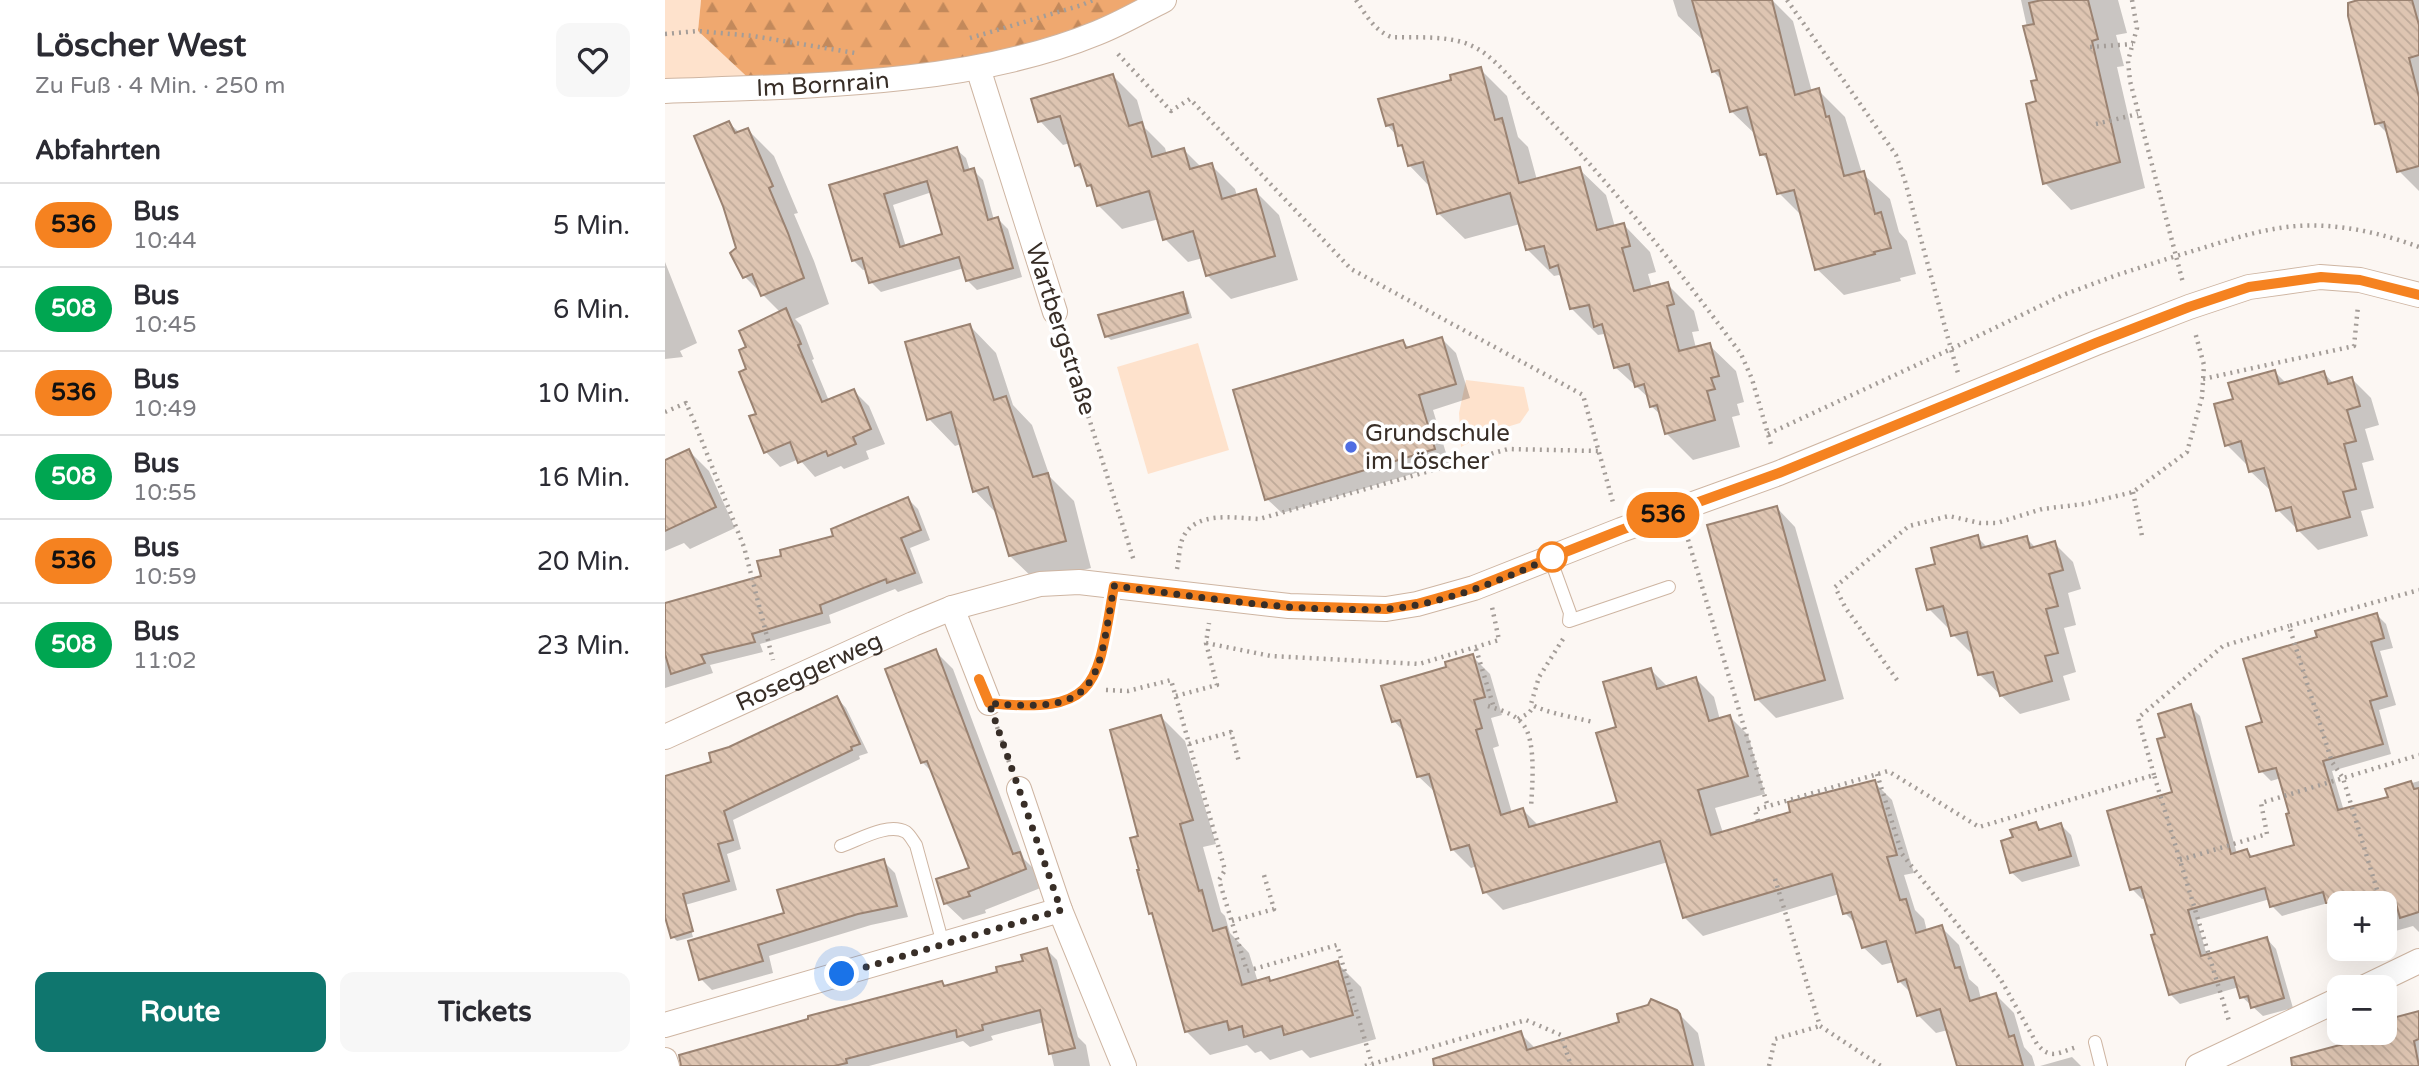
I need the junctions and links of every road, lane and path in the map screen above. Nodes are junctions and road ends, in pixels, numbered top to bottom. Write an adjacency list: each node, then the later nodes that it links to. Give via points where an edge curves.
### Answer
1 (1093, 0): 8 (path)
2 (1164, 0): 6 (street, Im Bornrain)
3 (1356, 0): 26 (path, via 1371,23 1391,37 1450,40 1483,52 1545,115 1629,208 1741,354)
4 (1787, 0): 22 (path, via 1896,155)
5 (2132, 0): 9 (path, via 2137,28)
6 (1098, 33): 12 (street, Im Bornrain); 27 (path, via 1171,111 1190,99 1351,269 1583,395)
7 (665, 34): 11 (path, via 698,31 753,36)
8 (962, 40)
9 (2133, 44): 10 (path); 14 (path, via 2128,61)
10 (2090, 47)
11 (862, 53)
12 (978, 68): 13 (street, Im Bornrain, via 892,79); 21 (street, Wartbergstraße)
13 (665, 91)
14 (2139, 114): 15 (path); 17 (path)
15 (2096, 124)
16 (2419, 247): 17 (path, via 2347,228 2298,226)
17 (2176, 256): 20 (path); 22 (path, via 2063,296)
18 (2360, 280): 19 (street, Roseggerweg); 20 (street, Roseggerweg, via 2321,277 2249,287); 23 (path, via 2354,346)
19 (2419, 295)
20 (2189, 307): 23 (path, via 2204,365); 24 (street, Roseggerweg)
21 (1055, 312): 36 (path, Wartbergstraße)
22 (1951, 349): 24 (path); 26 (path)
23 (2203, 379): 29 (path, via 2187,452)
24 (1966, 396): 28 (street, Roseggerweg)
25 (665, 412): 45 (path, via 686,403 694,421 744,547)
26 (1767, 434): 28 (path)
27 (1598, 451): 31 (path); 38 (path, via 1508,449 1259,519 1201,521 1186,532 1181,543)
28 (1779, 473): 30 (street, Roseggerweg)
29 (2133, 492): 32 (path); 44 (path, via 2042,509 1997,523 1949,516 1933,519 1909,526 1890,541 1835,587)
30 (1679, 509): 31 (street, Roseggerweg); 60 (path)
31 (1621, 530): 33 (street, Roseggerweg)
32 (2142, 536)
33 (1550, 558): 39 (street, Roseggerweg, via 1450,595 1386,609 1289,606); 41 (lane)
34 (1114, 586): 36 (street, Roseggerweg); 40 (street, Roseggerweg, via 1040,584); 48 (lane, via 1101,658 1095,677 1081,694 1055,704 1026,707)
35 (1669, 587): 41 (lane)
36 (1143, 590): 38 (street, Roseggerweg)
37 (2419, 590): 42 (path)
38 (1174, 593): 39 (street, Roseggerweg)
39 (1213, 597): 47 (path, via 1206,643 1217,685)
40 (952, 608): 45 (street, Roseggerweg); 48 (street)
41 (1569, 621): 49 (path, via 1539,677)
42 (2290, 626): 57 (path, via 2223,646 2138,718); 58 (path, via 2332,762)
43 (1476, 649): 50 (path, via 1491,707)
44 (1897, 680)
45 (778, 685): 52 (street, Roseggerweg)
46 (1137, 689): 47 (path, via 1171,680)
47 (1176, 696): 53 (path)
48 (989, 703): 59 (path)
49 (1534, 706): 50 (path); 51 (path)
50 (1518, 719): 61 (path, via 1524,724 1533,769)
51 (1593, 722)
52 (665, 737)
53 (1189, 744): 55 (path, via 1231,732); 69 (path, via 1225,870 1219,880)
54 (2419, 755): 58 (path)
55 (1239, 762)
56 (1877, 774): 57 (path, via 1888,771 1979,827); 60 (path); 76 (path, via 1902,854 2001,980 2037,1044 2050,1055)
57 (2154, 775): 64 (path)
58 (2343, 778): 64 (path, via 2261,803 2267,834); 67 (path)
59 (1019, 789): 68 (street)
60 (1768, 807): 62 (path, via 1755,810)
61 (1531, 808)
62 (1758, 821)
63 (841, 846): 70 (lane, via 879,832 896,829 908,833 916,845)
64 (2180, 860): 77 (path)
65 (1264, 875): 69 (path, via 1273,909)
66 (1775, 879): 75 (path)
67 (2377, 891)
68 (1061, 910): 70 (street); 82 (street)
69 (1232, 921): 79 (path, via 1247,971 1337,945)
70 (943, 944): 74 (street)
71 (2419, 961): 72 (street)
72 (2390, 975)
73 (2327, 1005): 77 (street)
74 (665, 1025)
75 (1819, 1026): 85 (path, via 1775,1039); 86 (path)
76 (2095, 1041): 87 (lane)
77 (2238, 1049): 80 (street)
78 (665, 1060): 81 (street)
79 (1371, 1064): 83 (path); 84 (path, via 1526,1020 1561,1035)
80 (2202, 1065)
81 (667, 1066)
82 (1124, 1066)
83 (1365, 1066)
84 (1571, 1066)
85 (1769, 1066)
86 (1881, 1066)
87 (2101, 1066)

